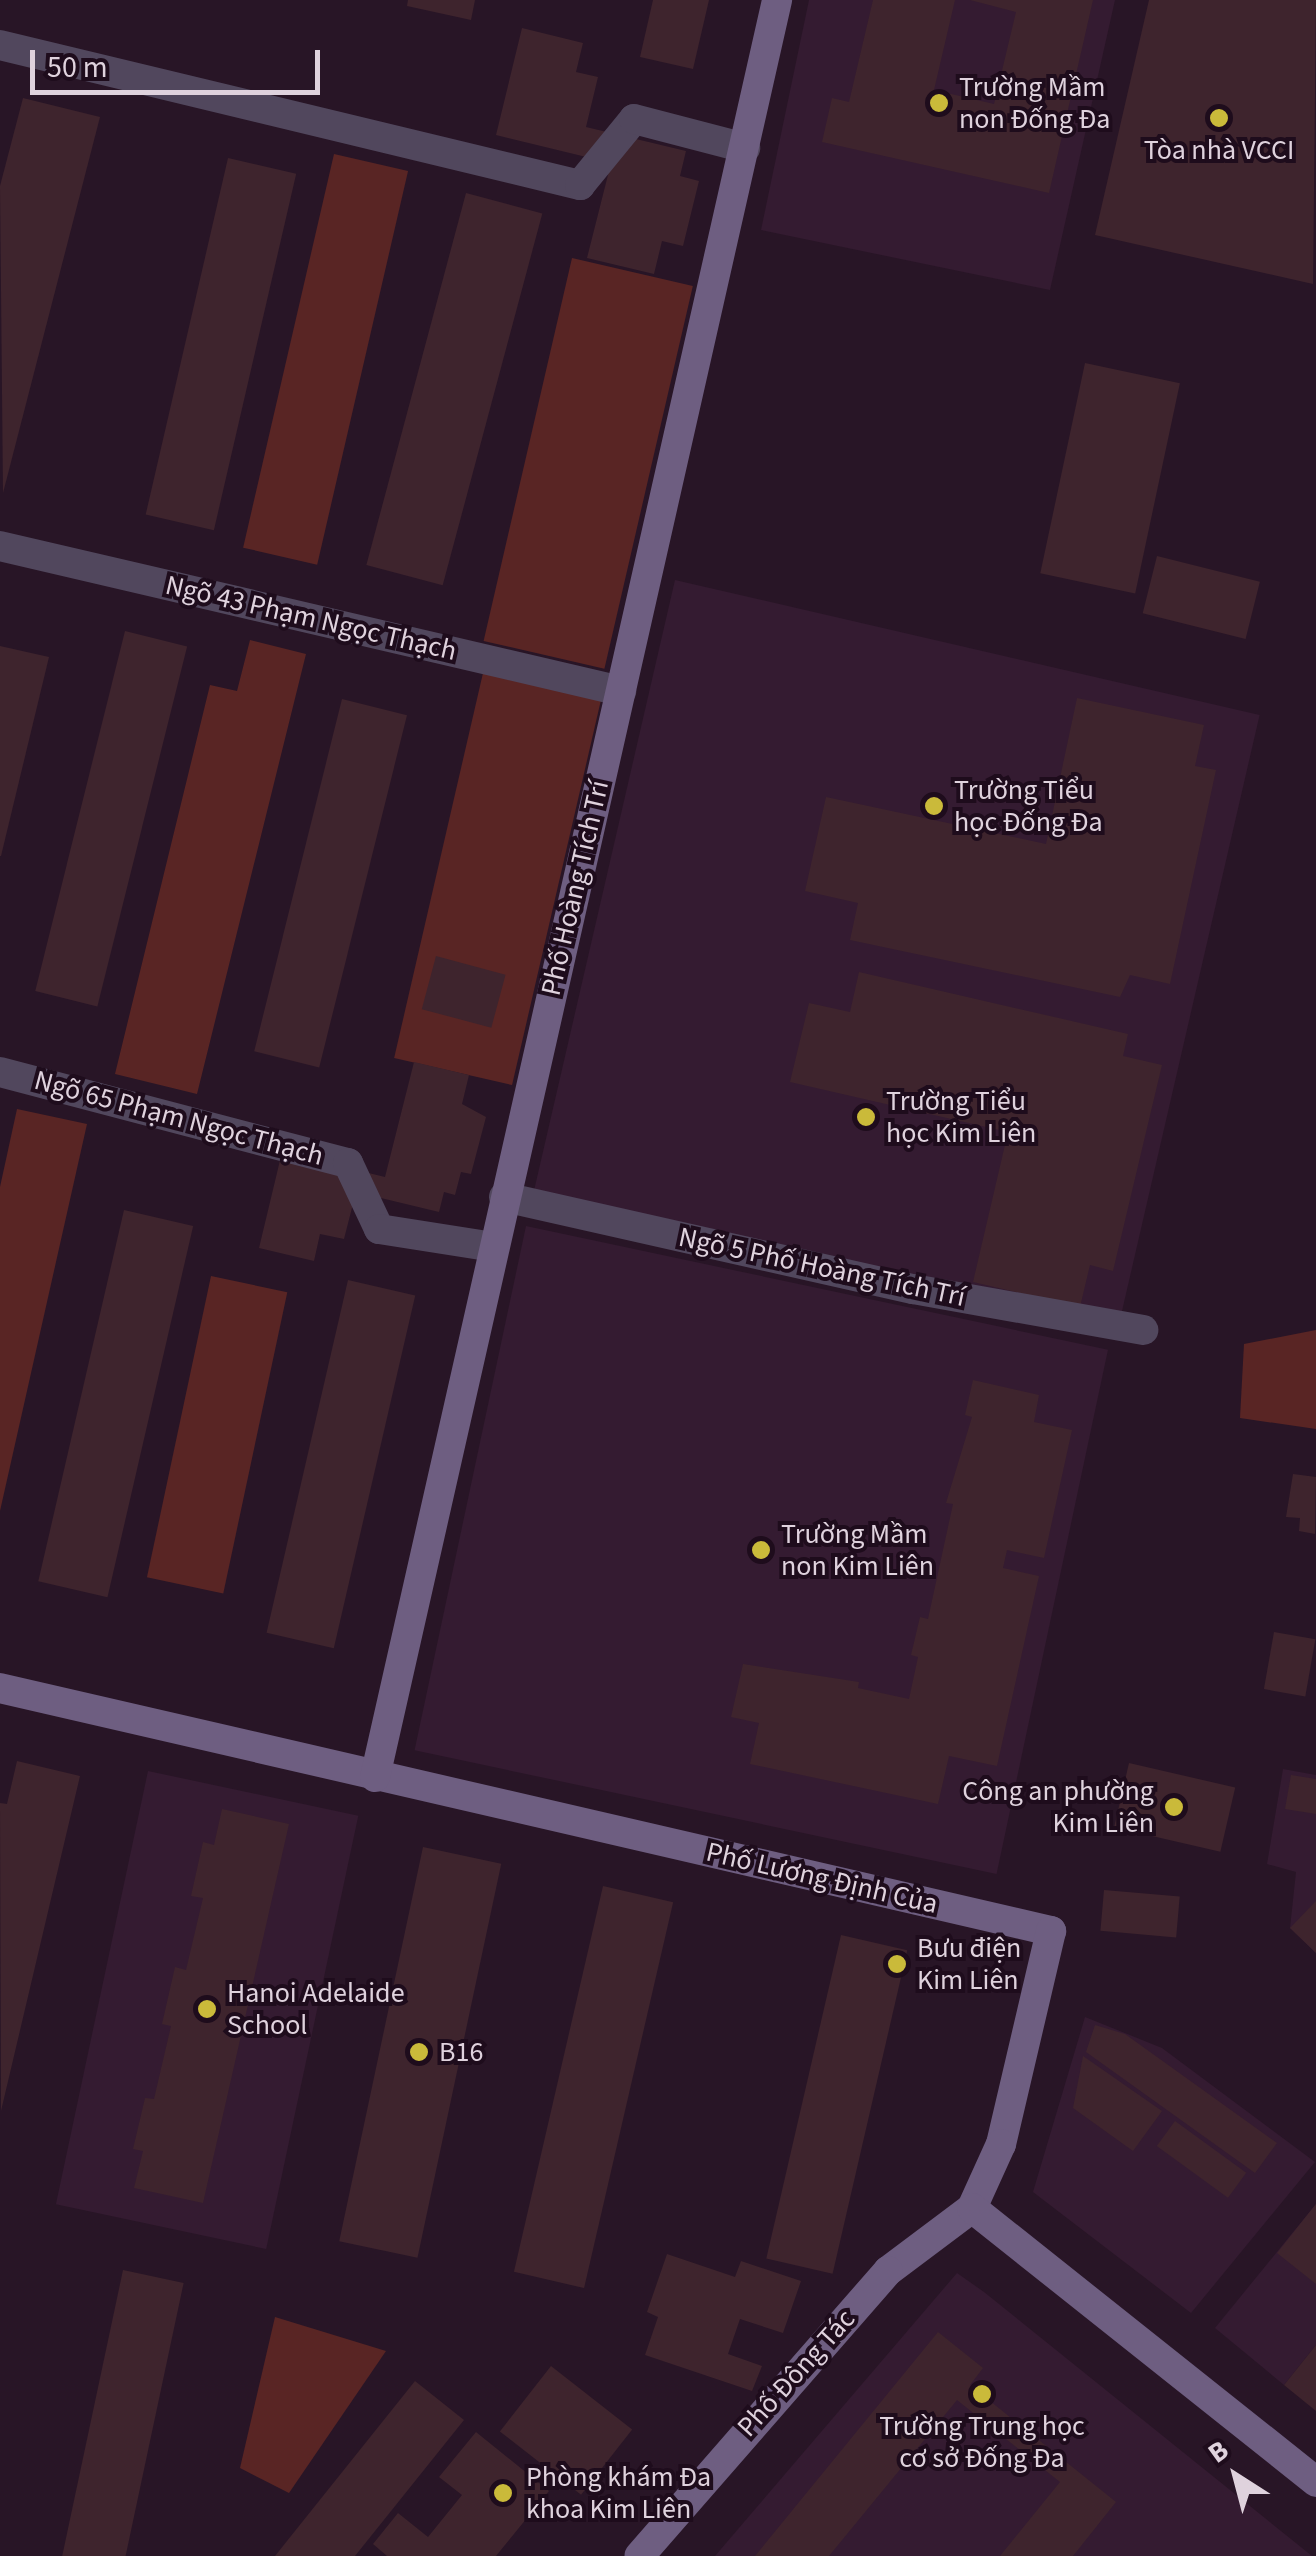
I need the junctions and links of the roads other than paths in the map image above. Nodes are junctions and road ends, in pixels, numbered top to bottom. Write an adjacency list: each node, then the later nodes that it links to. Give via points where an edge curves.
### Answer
1 (777, 0): 3 (street, Phố Hoàng Tích Trí)
2 (0, 45): 3 (street, via 580,185 634,119)
3 (745, 148): 5 (street, Phố Hoàng Tích Trí)
4 (0, 546): 5 (street, Ngõ 43 Phạm Ngọc Thạch)
5 (621, 691): 7 (street, Phố Hoàng Tích Trí)
6 (0, 1072): 8 (street, Ngõ 65 Phạm Ngọc Thạch, via 348,1163 379,1228)
7 (504, 1197): 8 (street, Phố Hoàng Tích Trí); 9 (street, Ngõ 5 Phố Hoàng Tích Trí, via 913,1289)
8 (494, 1246): 11 (street, Phố Hoàng Tích Trí)
9 (1143, 1330)
10 (0, 1688): 11 (street, Phố Lương Định Của)
11 (375, 1777): 12 (street, Phố Lương Định Của, via 1051,1931 1001,2144)
12 (972, 2208): 13 (street); 14 (street, Phố Đông Tác, via 888,2271)
13 (1316, 2482)
14 (639, 2556)

